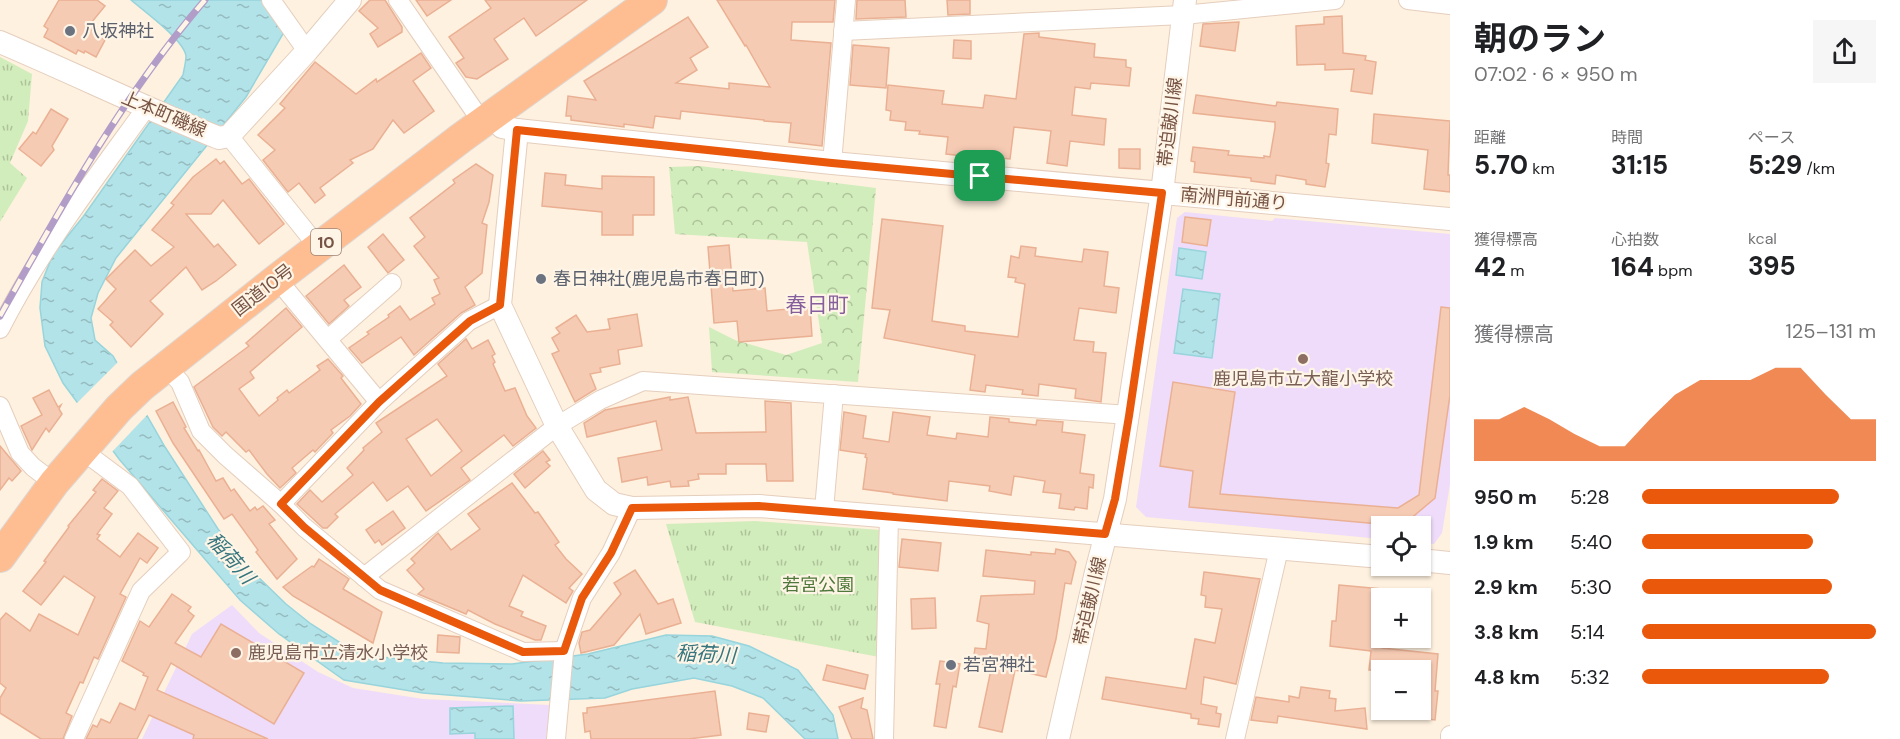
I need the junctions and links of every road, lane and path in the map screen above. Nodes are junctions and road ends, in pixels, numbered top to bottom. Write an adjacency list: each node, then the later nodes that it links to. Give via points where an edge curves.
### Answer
1 (271, 0): 12 (street)
2 (350, 0): 12 (street, 上本町磯線)
3 (398, 0): 14 (street)
4 (846, 0): 10 (street)
5 (1335, 0): 9 (street)
6 (1408, 0): 8 (street)
7 (649, 1): 14 (highway, 国道10号 / 10)
8 (1450, 5)
9 (1184, 8): 10 (street); 18 (street, 帯迫皷川線)
10 (843, 31): 17 (street)
11 (0, 42): 13 (street, 上本町磯線)
12 (307, 51): 16 (street, 上本町磯線)
13 (149, 109): 16 (street, 上本町磯線); 24 (street, via 56,234)
14 (482, 122): 15 (street, 南洲門前通り); 20 (highway, 国道10号 / 10)
15 (517, 130): 17 (street, 南洲門前通り); 23 (street)
16 (224, 137): 20 (street)
17 (832, 163): 18 (street, 南洲門前通り)
18 (1162, 193): 19 (street, 南洲門前通り); 30 (street, 帯迫皷川線)
19 (1450, 219)
20 (319, 248): 21 (highway, 国道10号 / 10)
21 (277, 279): 25 (street); 26 (highway, 国道10号 / 10)
22 (392, 284): 25 (street)
23 (500, 305): 28 (street, via 470,321); 31 (street)
24 (0, 329)
25 (328, 339): 28 (street)
26 (165, 366): 32 (highway, 国道10号 / 10, via 119,408); 34 (street, via 180,382 201,432)
27 (834, 394): 30 (street); 31 (street, via 643,381 600,400); 36 (street)
28 (379, 402): 34 (street)
29 (0, 406): 33 (street, via 20,453)
30 (1129, 416): 38 (street, 帯迫皷川線)
31 (557, 426): 35 (street, via 596,489 614,504); 44 (street)
32 (85, 448): 33 (highway, 国道10号 / 10); 46 (street, via 130,486 181,552 141,591)
33 (54, 483): 41 (highway, 国道10号 / 10)
34 (281, 504): 44 (street)
35 (632, 508): 36 (street, via 759,506); 45 (street, via 611,553 582,598)
36 (824, 510): 37 (street)
37 (889, 516): 38 (street); 48 (street)
38 (1105, 534): 39 (street); 49 (street, 帯迫皷川線)
39 (1279, 549): 40 (street); 50 (street)
40 (1371, 556)
41 (0, 557)
42 (1431, 561): 43 (street)
43 (1450, 563)
44 (364, 577): 45 (street, via 380,590 523,652)
45 (564, 651): 47 (street)
46 (74, 739)
47 (556, 739)
48 (884, 739)
49 (1058, 739)
50 (1235, 739)

